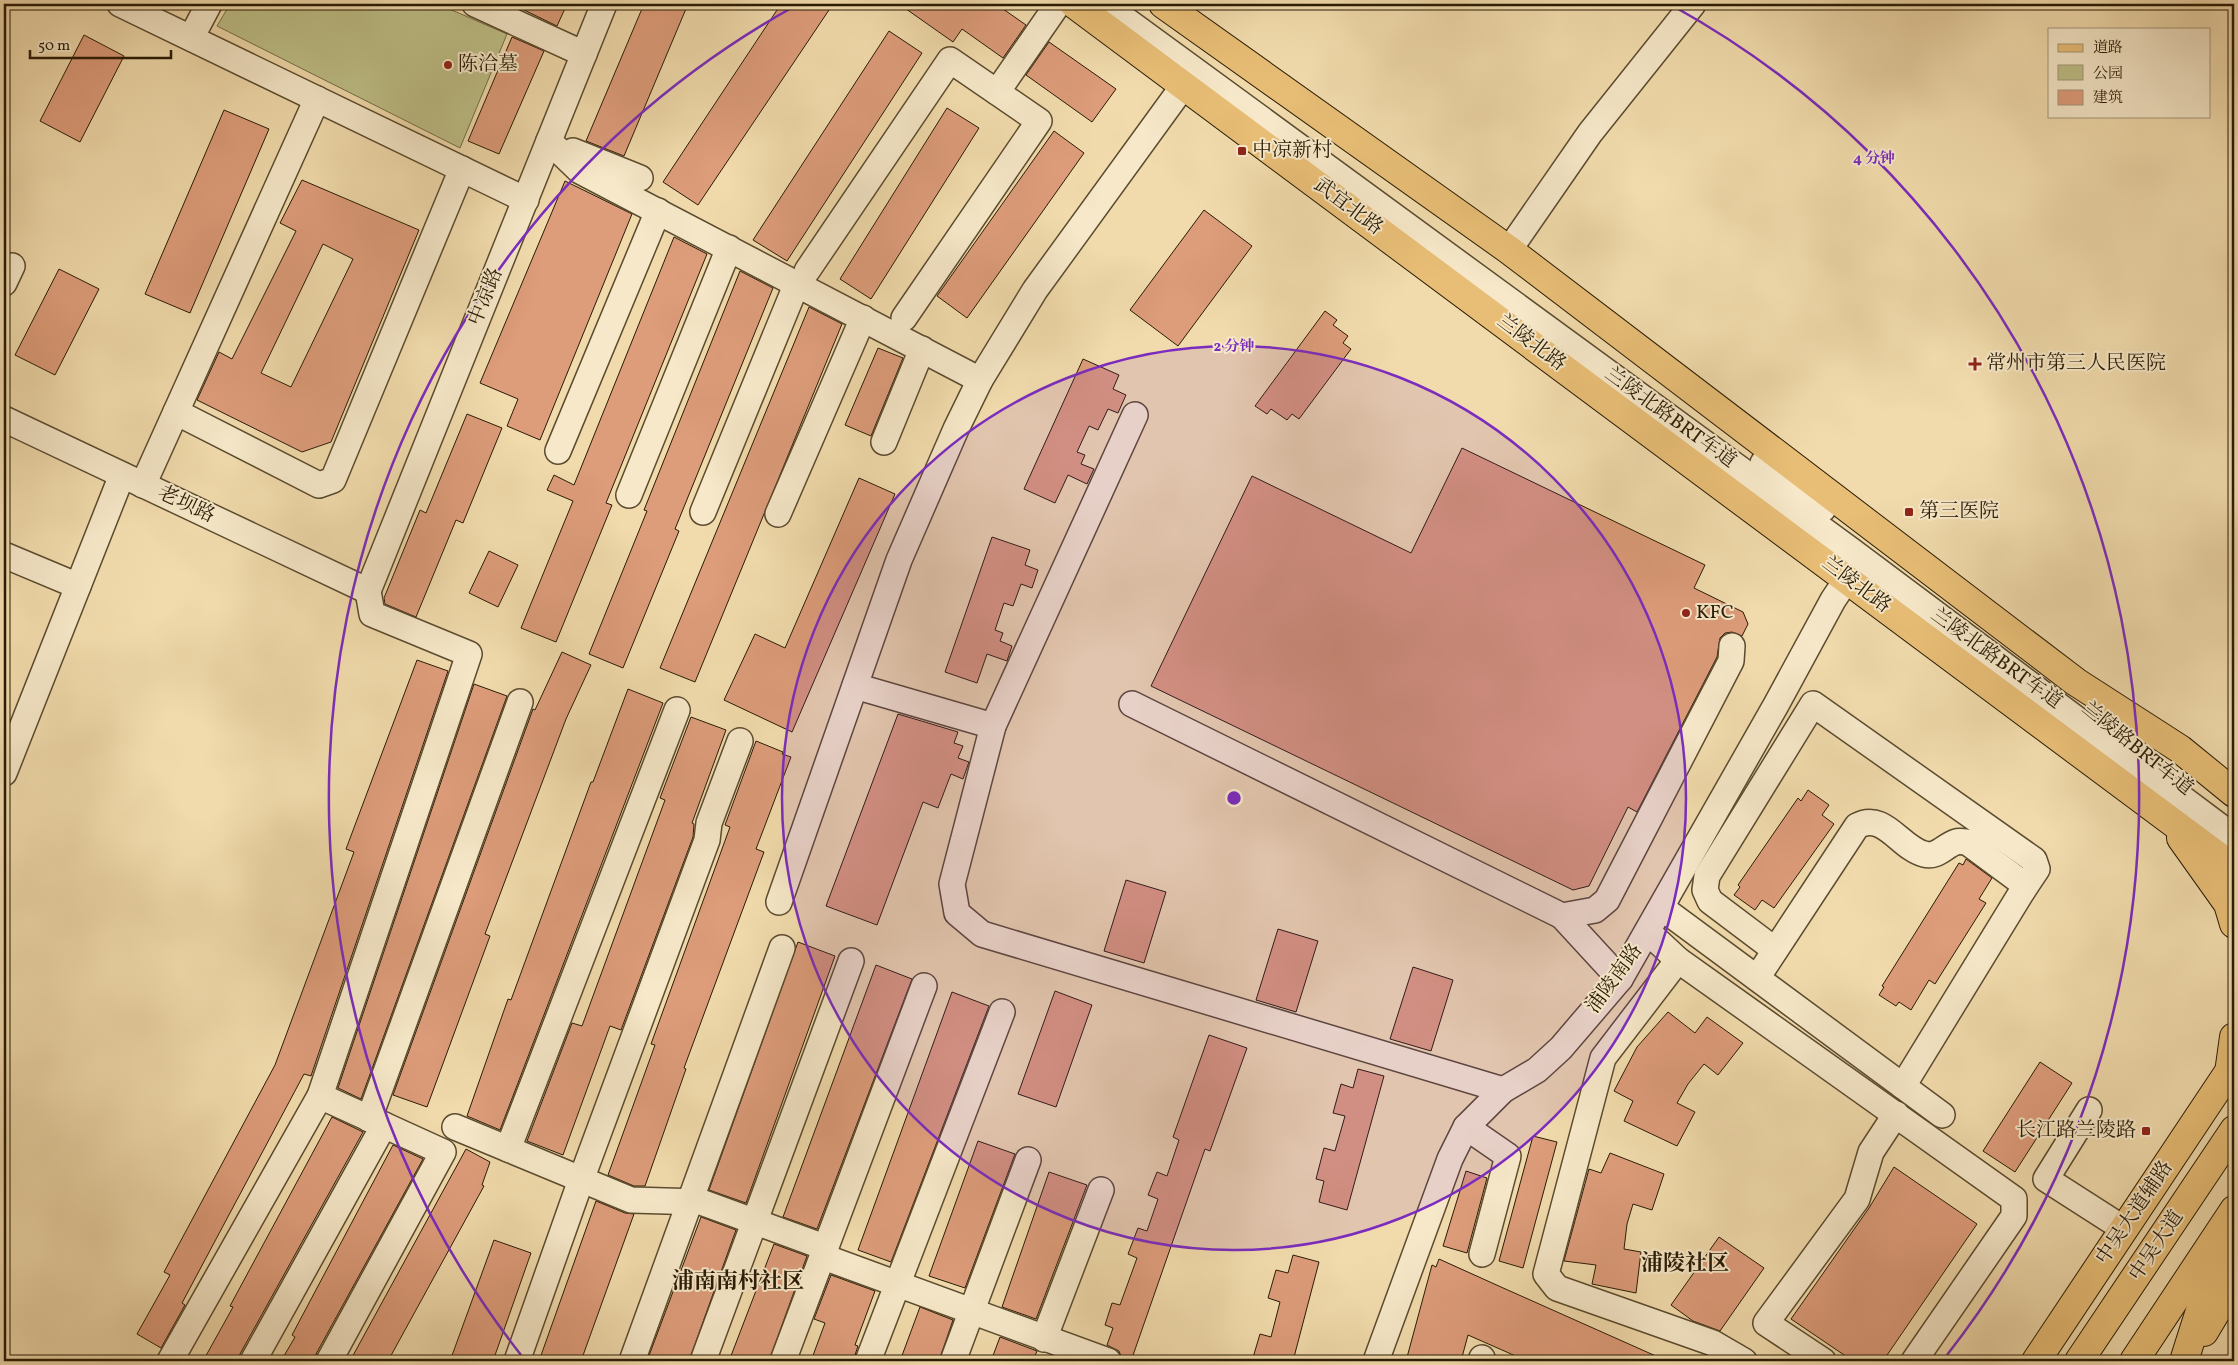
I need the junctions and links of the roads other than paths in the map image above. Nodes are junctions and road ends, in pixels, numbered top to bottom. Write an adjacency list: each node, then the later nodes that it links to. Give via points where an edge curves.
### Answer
1 (120, 4): 10 (street)
2 (209, 4): 10 (street)
3 (475, 4): 11 (street)
4 (604, 4): 11 (street, 中凉路)
5 (1058, 4): 13 (street)
6 (1074, 4): 12 (main road, 武宜北路)
7 (1104, 4): 57 (street, 兰陵北路BRT车道, via 1852,551)
8 (1163, 4): 21 (main road)
9 (1692, 4): 21 (street, via 1590,133)
10 (191, 38): 14 (street)
11 (584, 54): 15 (street, 中凉路)
12 (1184, 85): 23 (main road, 武宜北路); 27 (street, via 1035,290)
13 (997, 92): 22 (street, via 950,60); 25 (street, via 1039,121)
14 (317, 99): 16 (street); 28 (street)
15 (549, 141): 17 (street); 18 (street, 中凉路); 19 (street, via 580,171)
16 (462, 169): 18 (street); 28 (street, via 332,480 319,485)
17 (640, 178)
18 (526, 200): 41 (street, 中凉路)
19 (658, 211): 20 (street); 32 (street)
20 (729, 248): 22 (street); 35 (street)
21 (1509, 250): 42 (main road)
22 (802, 277): 24 (street); 36 (street)
23 (1477, 303): 39 (main road, 兰陵北路)
24 (863, 318): 26 (street); 37 (street)
25 (904, 318)
26 (922, 349): 27 (street); 31 (street)
27 (980, 380): 44 (street, via 899,560)
28 (176, 412): 34 (street)
29 (1135, 415): 48 (street)
30 (4, 420): 34 (street, 老坝路)
31 (884, 442)
32 (558, 450)
33 (1763, 463): 50 (street, 兰陵北路BRT车道)
34 (132, 480): 40 (street); 41 (street, 老坝路)
35 (629, 495)
36 (703, 512)
37 (778, 514)
38 (4, 555): 40 (street)
39 (1847, 579): 55 (main road, 兰陵北路); 61 (street, 浦陵南路)
40 (78, 586): 52 (street)
41 (368, 590): 77 (street, via 372,614 469,654)
42 (1979, 607): 50 (street, 兰陵路BRT车道); 51 (main road, via 2076,682)
43 (1732, 646): 62 (street, via 1731,661 1607,900 1595,910)
44 (855, 686): 48 (street); 60 (street)
45 (520, 702): 81 (street)
46 (1132, 704): 62 (street)
47 (677, 710): 85 (street)
48 (992, 726): 76 (street, via 952,884 957,913 982,934)
49 (740, 741): 87 (street)
50 (2124, 744): 56 (street, 兰陵路BRT车道)
51 (2180, 749): 53 (main road); 54 (main road)
52 (4, 773)
53 (2234, 778)
54 (2234, 793)
55 (2165, 816): 58 (main road, 兰陵北路); 63 (main road, via 2228,904)
56 (2234, 824)
57 (2234, 837)
58 (2234, 868)
59 (2023, 890): 66 (street, via 2021,882 1968,842 1957,842 1933,856 1922,854 1877,822 1865,821 1857,826); 66 (street, via 2037,869 2034,860 1813,704 1707,876 1705,890 1710,901); 75 (street)
60 (779, 902)
61 (1662, 908): 64 (street, 浦陵南路); 69 (street)
62 (1562, 916): 70 (street)
63 (2234, 924)
64 (1648, 932): 67 (street); 70 (street, 浦陵南路)
65 (782, 948): 89 (street)
66 (1775, 950): 69 (street)
67 (1678, 960): 79 (street); 112 (street, via 1603,1058 1546,1274 1557,1288 1713,1343)
68 (851, 961): 91 (street)
69 (1757, 978): 75 (street)
70 (1620, 979): 76 (street, 浦陵南路, via 1561,1048 1537,1070)
71 (924, 986): 94 (street)
72 (1002, 1012): 97 (street)
73 (2234, 1037): 74 (main road)
74 (2232, 1067): 92 (main road, 中吴大道辅路); 93 (main road, via 2218,1121 2176,1194)
75 (1903, 1086): 80 (street)
76 (1503, 1090): 82 (street, 浦陵南路)
77 (320, 1096): 81 (street); 101 (street)
78 (2090, 1110): 92 (street, via 2046,1179)
79 (1896, 1114): 100 (street, via 2014,1199 2014,1216); 113 (street, via 1871,1152 1857,1199 1766,1323)
80 (1942, 1115)
81 (377, 1122): 102 (street); 103 (street, via 443,1152)
82 (1466, 1127): 95 (street, via 1508,1156); 111 (street, 浦陵南路, via 1450,1159)
83 (455, 1128): 85 (street)
84 (2234, 1130): 93 (main road, 中吴大道)
85 (508, 1150): 87 (street)
86 (1028, 1160): 98 (street)
87 (582, 1180): 89 (street, via 632,1200); 104 (street)
88 (1101, 1190): 99 (street)
89 (688, 1202): 91 (street, via 701,1202); 105 (street)
90 (2232, 1213): 116 (main road); 117 (main road)
91 (754, 1222): 94 (street, via 816,1244); 106 (street)
92 (2124, 1229): 114 (main road, 中吴大道辅路)
93 (2156, 1246): 115 (main road, 中吴大道)
94 (824, 1252): 97 (street, via 832,1260); 107 (street)
95 (1482, 1254)
96 (2234, 1282): 117 (main road)
97 (897, 1284): 98 (street); 108 (street)
98 (972, 1312): 99 (street); 109 (street)
99 (1044, 1339): 110 (street)
100 (1924, 1358)
101 (170, 1361)
102 (253, 1361)
103 (329, 1361)
104 (518, 1361)
105 (632, 1361)
106 (703, 1361)
107 (784, 1361)
108 (868, 1361)
109 (953, 1361)
110 (1108, 1361)
111 (1376, 1361)
112 (1744, 1361)
113 (1823, 1361)
114 (2036, 1361)
115 (2079, 1361)
116 (2134, 1361)
117 (2186, 1361)

